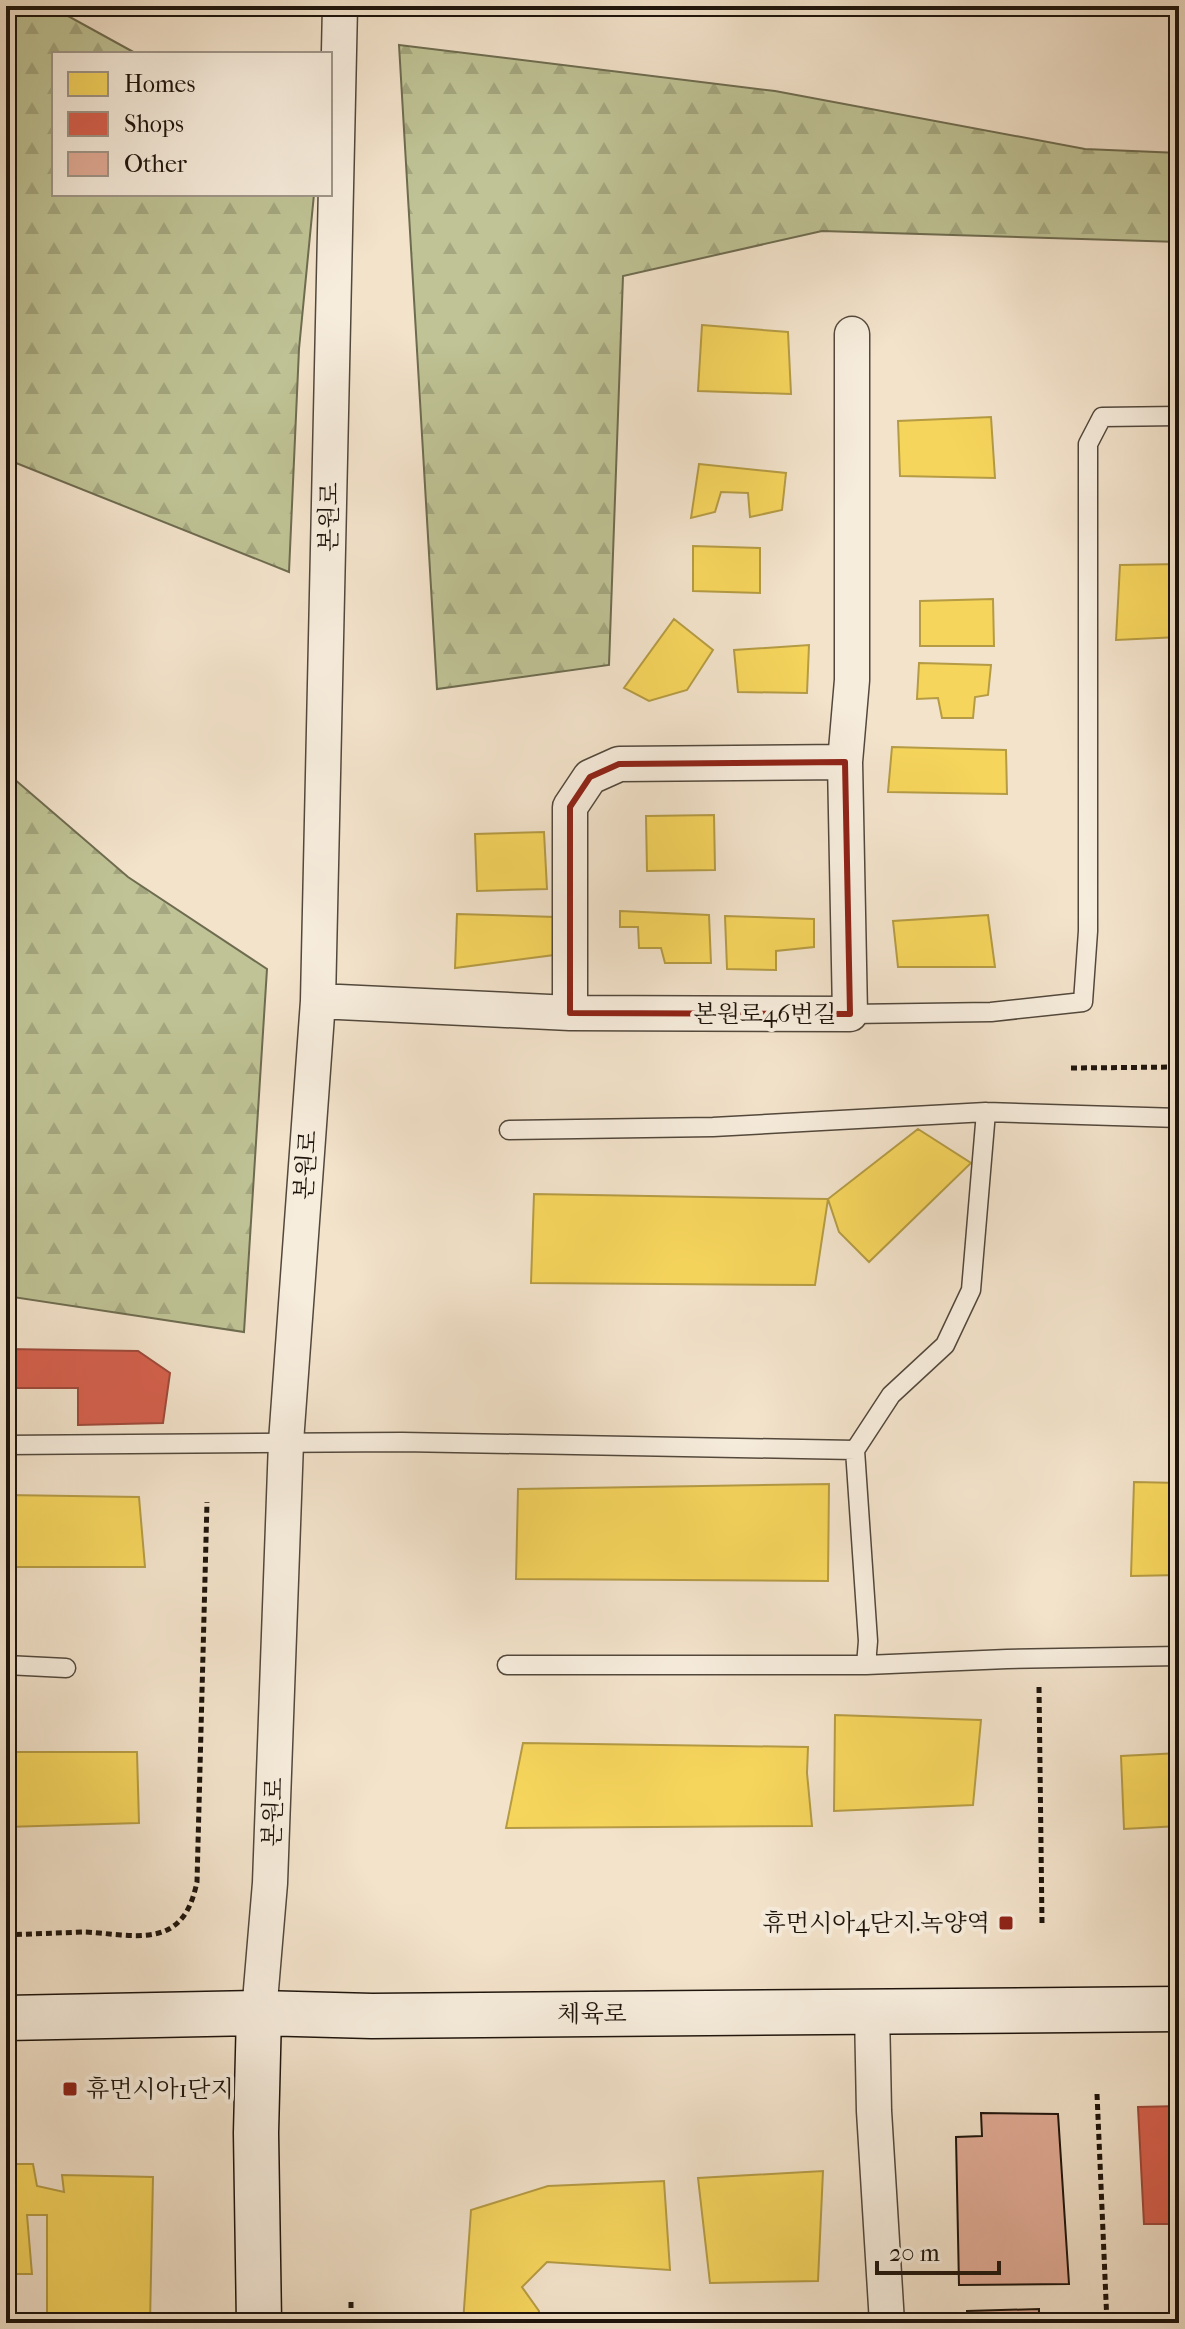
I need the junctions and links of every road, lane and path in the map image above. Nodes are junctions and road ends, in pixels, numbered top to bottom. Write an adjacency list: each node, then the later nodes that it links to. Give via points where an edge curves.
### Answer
1 (340, 6): 5 (street, 본원로)
2 (852, 334): 4 (street, 본원로46번길, via 852,680)
3 (1179, 416): 7 (lane, via 1102,417 1088,444 1088,931 1083,1002 991,1012)
4 (845, 762): 6 (street, via 619,764 590,777 570,807); 7 (street, 본원로46번길)
5 (318, 1001): 6 (street, 본원로46번길); 13 (street, 본원로)
6 (570, 1013): 7 (street, 본원로46번길)
7 (850, 1014)
8 (1179, 1067): 9 (path)
9 (1071, 1068)
10 (986, 1112): 11 (lane); 12 (lane, via 713,1127); 15 (lane, via 971,1290 945,1345 891,1395)
11 (1179, 1118)
12 (509, 1130)
13 (286, 1442): 14 (lane); 15 (lane); 27 (street, 본원로, via 270,1883)
14 (6, 1445)
15 (855, 1450): 21 (lane)
16 (207, 1502): 24 (path, via 194,1898 184,1917 168,1930 142,1935)
17 (1179, 1656): 18 (lane)
18 (1038, 1658): 21 (lane); 23 (path)
19 (6, 1665): 22 (lane)
20 (507, 1665): 21 (lane)
21 (866, 1665)
22 (66, 1668)
23 (1042, 1923)
24 (6, 1935)
25 (1179, 2009): 26 (street, 체육로)
26 (872, 2012): 27 (street, 체육로); 33 (street)
27 (259, 2013): 28 (street, 체육로); 31 (street, 본원로)
28 (6, 2018)
29 (1097, 2094): 34 (path)
30 (351, 2302): 32 (path)
31 (259, 2323)
32 (351, 2323)
33 (887, 2323)
34 (1107, 2323)

